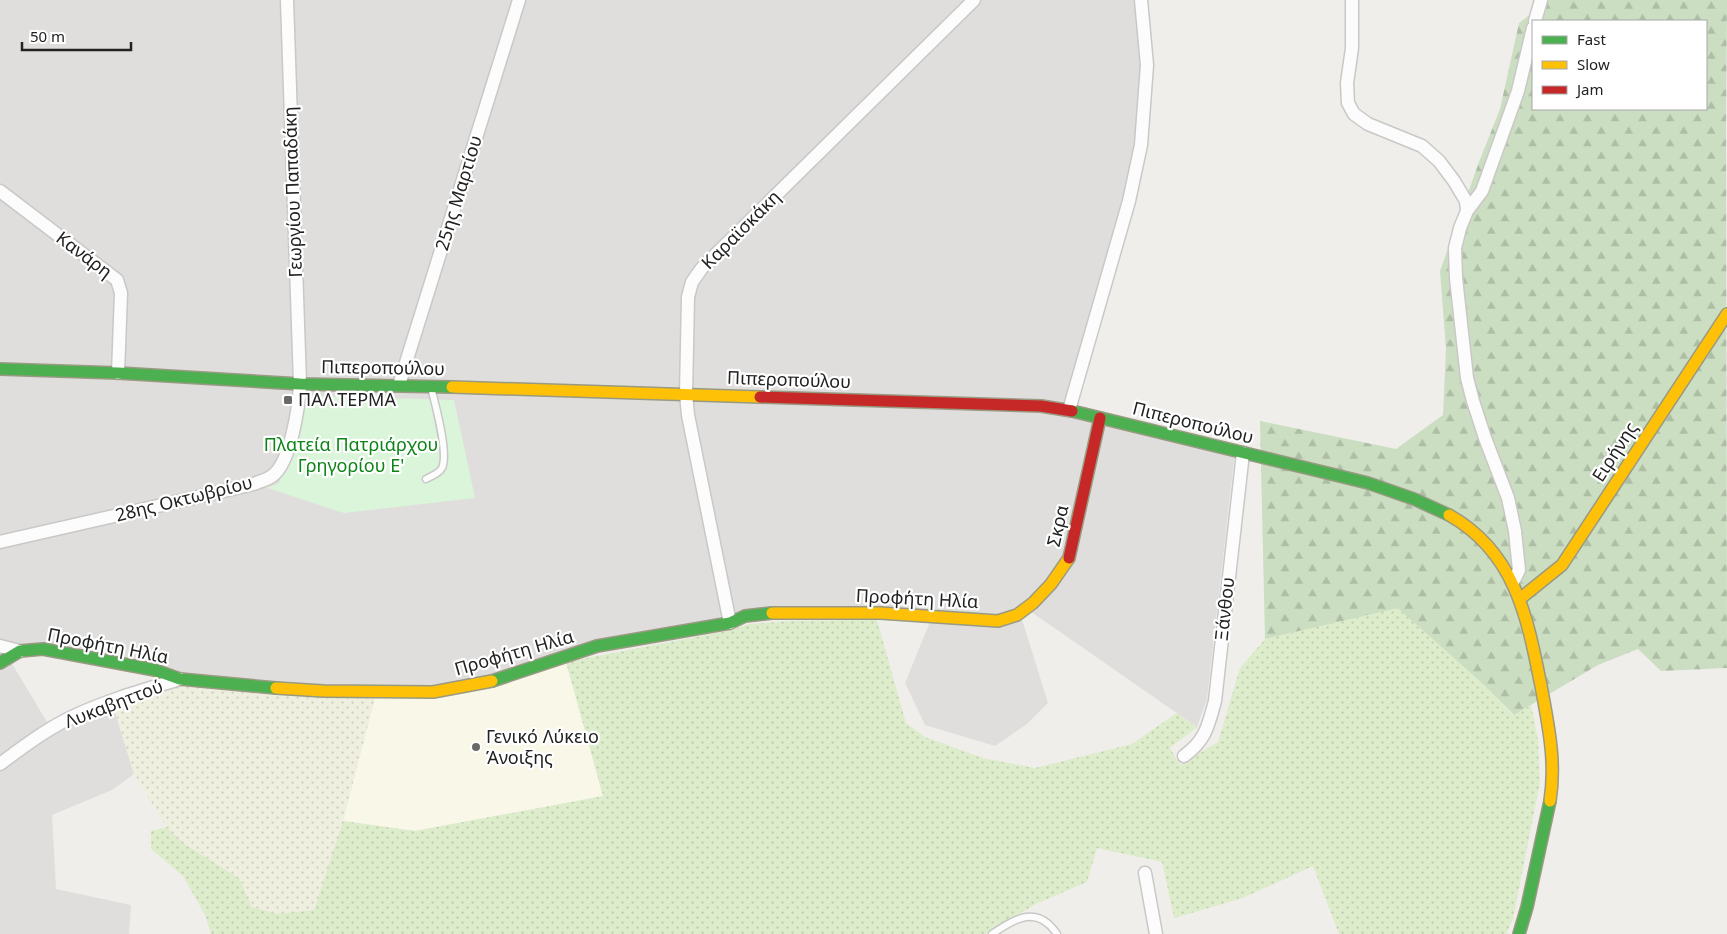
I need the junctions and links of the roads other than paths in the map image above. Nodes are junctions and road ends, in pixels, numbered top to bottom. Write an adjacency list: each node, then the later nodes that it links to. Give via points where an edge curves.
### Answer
1 (287, 0): 14 (street, Γεωργίου Παπαδάκη)
2 (520, 0): 15 (street, 25ης Μαρτίου)
3 (974, 0): 17 (street, Καραϊσκάκη, via 702,268 692,282 688,297)
4 (1141, 0): 18 (street, via 1147,65 1141,145 1129,201)
5 (1352, 0): 10 (street, via 1348,103 1354,114 1368,124 1422,146 1439,161 1464,195)
6 (1541, 0): 7 (street)
7 (1535, 20)
8 (1532, 32): 10 (street, via 1518,91 1482,191)
9 (0, 191): 13 (street, Κανάρη, via 117,280 121,293)
10 (1467, 211): 23 (street, via 1455,248 1467,378 1508,498 1519,563)
11 (1727, 314): 24 (street, Ειρήνης, via 1562,565)
12 (0, 369): 13 (street, Πιπεροπούλου)
13 (118, 372): 14 (street, Πιπεροπούλου)
14 (300, 384): 15 (street, Πιπεροπούλου); 22 (street, 28ης Οκτωβρίου, via 292,439 273,476 254,484)
15 (399, 385): 16 (street, Πιπεροπούλου)
16 (431, 386): 17 (street, Πιπεροπούλου); 21 (lane, via 444,458 441,469)
17 (686, 394): 18 (street, Πιπεροπούλου, via 1041,406); 26 (street, Καραϊσκάκη)
18 (1068, 410): 19 (street, Πιπεροπούλου)
19 (1100, 418): 20 (street, Πιπεροπούλου); 25 (street, Σκρα, via 1070,556 1062,571 1027,609)
20 (1243, 453): 23 (street, Πιπεροπούλου, via 1368,483 1441,511 1482,540); 31 (street, Ξάνθου, via 1215,701 1205,735)
21 (426, 479)
22 (0, 542)
23 (1513, 582): 24 (street, Πιπεροπούλου)
24 (1521, 598): 37 (street, Πιπεροπούλου, via 1529,624 1553,765 1550,800)
25 (1010, 618): 26 (street, Προφήτη Ηλία, via 998,622 880,613 799,612 762,613 744,616)
26 (730, 623): 30 (street, Προφήτη Ηλία, via 597,646 500,679 433,692 323,691)
27 (0, 646): 28 (street)
28 (20, 651): 29 (street, Προφήτη Ηλία); 30 (street, Προφήτη Ηλία, via 43,649 155,670)
29 (0, 663)
30 (180, 679): 32 (street, Λυκαβηττού, via 73,716)
31 (1184, 756)
32 (0, 764)
33 (1145, 873): 36 (street)
34 (992, 934): 35 (lane, via 1012,921 1027,917 1046,922)
35 (1057, 934)
36 (1156, 934)
37 (1519, 934)

